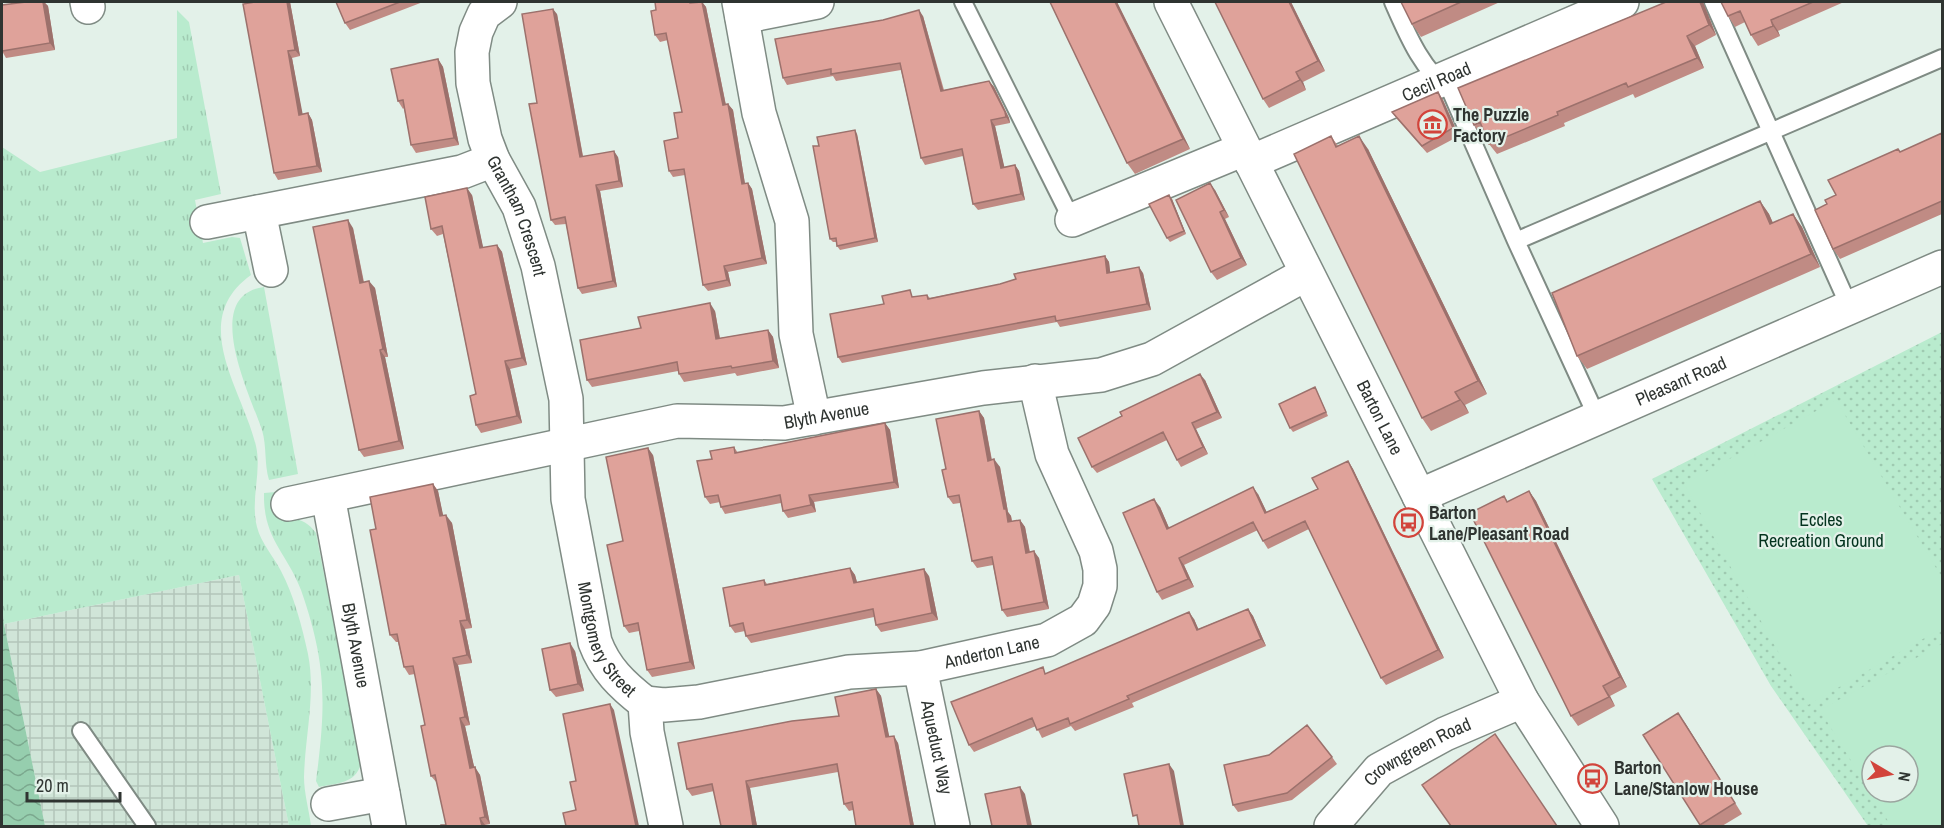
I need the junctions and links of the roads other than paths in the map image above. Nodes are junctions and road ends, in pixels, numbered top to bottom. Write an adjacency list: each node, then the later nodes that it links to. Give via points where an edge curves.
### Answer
1 (500, 2): 13 (street, Grantham Crescent, via 484,14 472,52 475,92)
2 (817, 2): 8 (street)
3 (963, 2): 15 (lane)
4 (1171, 2): 12 (street, Barton Lane)
5 (1393, 2): 10 (lane, via 1416,52)
6 (1622, 2): 10 (street, Cecil Road)
7 (1713, 2): 11 (lane)
8 (740, 9): 24 (street, via 759,113 792,221 796,334)
9 (1942, 58): 11 (lane)
10 (1438, 81): 12 (street, Cecil Road); 17 (lane, via 1451,92)
11 (1771, 131): 17 (lane); 21 (lane)
12 (1248, 155): 15 (street, Cecil Road); 20 (street, Barton Lane)
13 (493, 160): 14 (street, via 462,172); 25 (street, Grantham Crescent, via 519,207 538,266 567,399)
14 (260, 212): 16 (street); 19 (street)
15 (1072, 220)
16 (207, 222)
17 (1516, 241): 23 (lane)
18 (1942, 267): 21 (street, Pleasant Road)
19 (271, 270)
20 (1306, 274): 22 (street, Blyth Avenue, via 1152,359 1101,375); 27 (street, Barton Lane)
21 (1849, 306): 23 (street, Pleasant Road)
22 (1035, 381): 24 (street, Blyth Avenue, via 926,396); 29 (street, Anderton Lane, via 1052,454 1096,551 1100,586 1094,605 1083,620 1047,640)
23 (1597, 417): 27 (street, Pleasant Road)
24 (814, 418): 25 (street, Blyth Avenue, via 763,425 677,421)
25 (567, 442): 26 (street, Blyth Avenue); 31 (street, Montgomery Street, via 568,499 596,642 611,673)
26 (328, 496): 28 (street, Blyth Avenue); 33 (street, Blyth Avenue)
27 (1419, 496): 30 (street, Barton Lane)
28 (288, 504)
29 (920, 668): 31 (street, Anderton Lane, via 849,672 699,702); 38 (street, Aqueduct Way)
30 (1522, 701): 39 (street, Crowngreen Road, via 1445,734 1379,770); 40 (street, Barton Lane)
31 (645, 703): 37 (street, Montgomery Street)
32 (81, 731): 35 (lane)
33 (383, 794): 34 (street); 36 (street, Blyth Avenue)
34 (328, 804)
35 (147, 826)
36 (389, 826)
37 (666, 826)
38 (953, 826)
39 (1331, 826)
40 (1602, 826)

